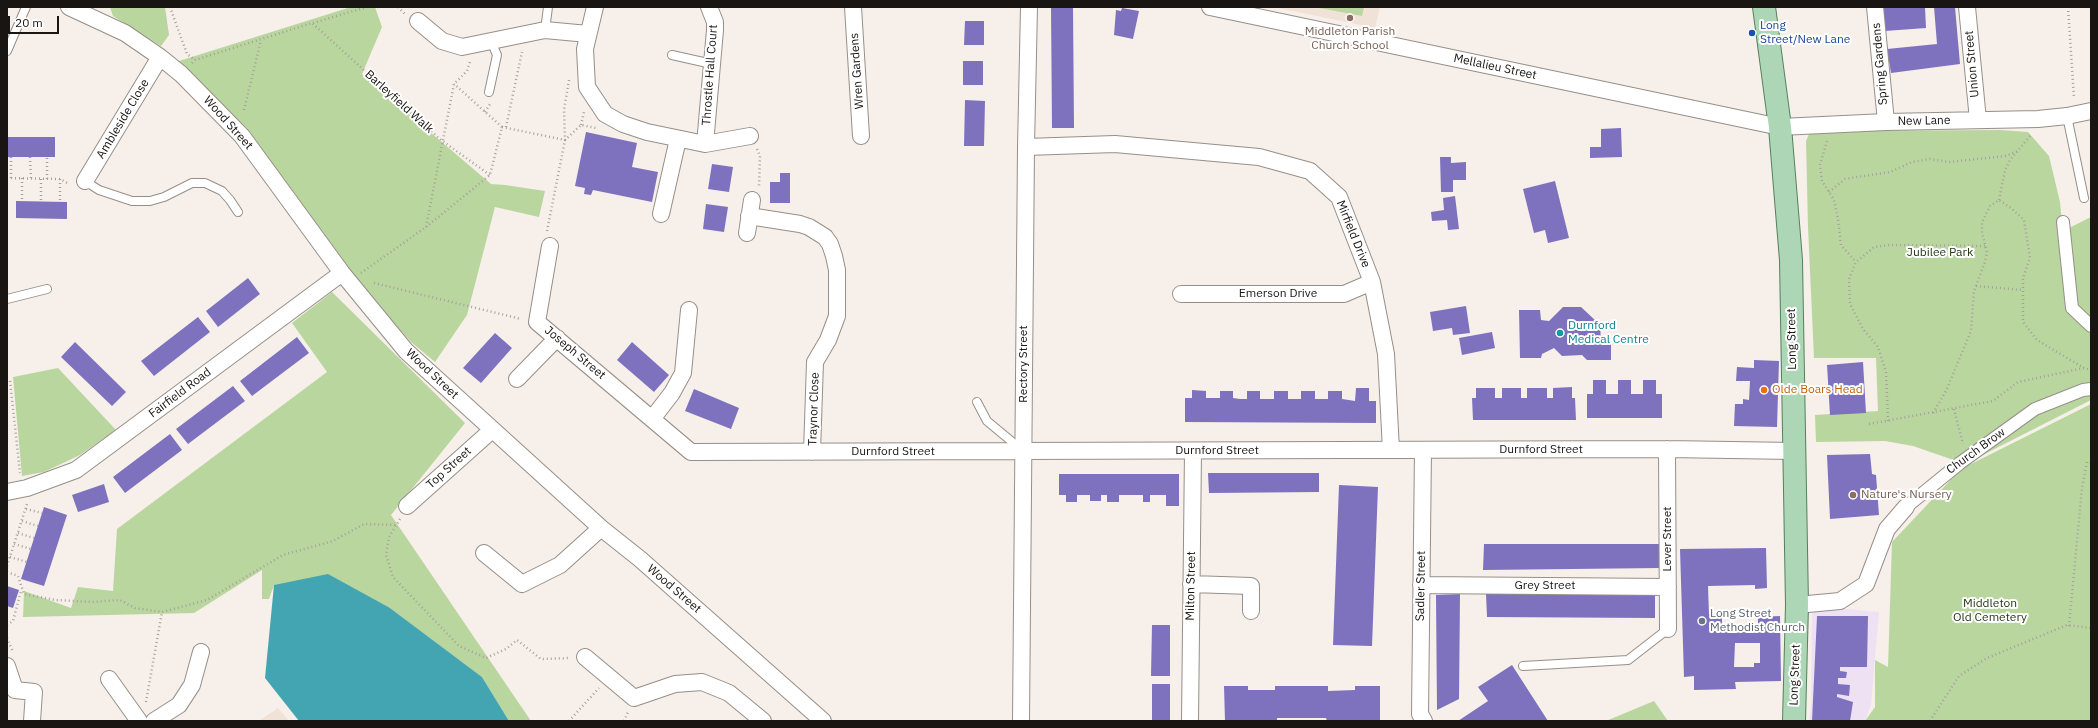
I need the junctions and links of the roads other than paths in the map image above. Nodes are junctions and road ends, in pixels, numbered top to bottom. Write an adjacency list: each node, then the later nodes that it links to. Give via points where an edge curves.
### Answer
1 (26, 7): 16 (lane)
2 (548, 7): 13 (lane)
3 (595, 7): 14 (street)
4 (709, 7): 19 (street, Throstle Hall Court, via 715,22)
5 (853, 7): 27 (street, Wren Gardens)
6 (1029, 7): 30 (street, Rectory Street)
7 (1210, 7): 25 (street, Mellalieu Street)
8 (1764, 7): 25 (main road, Long Street)
9 (1875, 7): 24 (street, Spring Gardens)
10 (1967, 7): 23 (street, Union Street)
11 (75, 8): 18 (street, Wood Street)
12 (418, 21): 15 (street, via 442,41 462,47)
13 (545, 30): 14 (street); 15 (street)
14 (588, 34): 28 (street, via 585,49 587,87 605,114 623,124)
15 (491, 41): 20 (lane, via 497,55)
16 (7, 51)
17 (672, 55): 19 (lane)
18 (160, 57): 31 (street, Ambleside Close); 40 (street, Wood Street, via 181,74 242,136)
19 (712, 64): 29 (street, Throstle Hall Court)
20 (489, 92)
21 (2091, 111): 22 (street, New Lane)
22 (2071, 116): 23 (street, New Lane); 32 (lane)
23 (1978, 120): 24 (street, New Lane)
24 (1886, 122): 25 (street, New Lane)
25 (1780, 127): 57 (main road, Long Street, via 1790,260)
26 (750, 136): 29 (street)
27 (861, 136)
28 (678, 139): 29 (street); 35 (street)
29 (705, 144)
30 (1026, 147): 41 (street, Mirfield Drive, via 1115,144 1259,157 1310,171 1338,197); 59 (street, Rectory Street)
31 (85, 181): 34 (lane, via 99,190 132,201 150,201 192,183 205,183 222,191)
32 (2084, 198)
33 (752, 200): 36 (street)
34 (238, 212)
35 (662, 214)
36 (749, 216): 38 (street); 58 (street, Traynor Close, via 809,227 825,237 834,256 837,316 831,335 815,362)
37 (2064, 222): 46 (street, via 2072,308)
38 (747, 233)
39 (550, 246): 47 (street, Joseph Street, via 537,322)
40 (345, 278): 52 (street, Wood Street, via 406,351); 60 (street, Fairfield Road, via 76,470)
41 (1372, 282): 43 (street, Emerson Drive, via 1344,294); 54 (street, Mirfield Drive, via 1386,354)
42 (46, 289): 44 (lane)
43 (1181, 294)
44 (7, 299)
45 (689, 310): 51 (street, via 684,373)
46 (2091, 326)
47 (557, 338): 48 (street); 51 (street, Joseph Street)
48 (517, 379)
49 (2091, 389): 62 (street, Church Brow, via 2035,409 1967,458)
50 (977, 402): 59 (lane, via 987,421)
51 (652, 419): 58 (street, Durnford Street, via 691,452)
52 (492, 430): 61 (street, Top Street); 63 (street, Wood Street)
53 (1667, 449): 55 (street, Durnford Street); 57 (street, Durnford Street); 67 (street, Lever Street)
54 (1391, 450): 55 (street, Durnford Street); 56 (street, Durnford Street)
55 (1423, 450): 66 (street, Sadler Street)
56 (1193, 451): 59 (street, Durnford Street); 65 (street, Milton Street)
57 (1794, 451): 68 (main road, Long Street)
58 (812, 452): 59 (street, Durnford Street)
59 (1024, 452): 80 (street, Rectory Street)
60 (19, 490)
61 (407, 506)
62 (1906, 507): 68 (street, Church Brow, via 1887,529 1866,584 1840,601)
63 (601, 528): 64 (street, via 560,565 522,584); 79 (street, Wood Street, via 640,559)
64 (484, 553)
65 (1191, 584): 69 (street, via 1251,586); 81 (street, Milton Street)
66 (1421, 585): 67 (street, Grey Street); 82 (street, Sadler Street, via 1420,714)
67 (1668, 587): 70 (street, Lever Street)
68 (1797, 605): 83 (main road, Long Street)
69 (1251, 611)
70 (1668, 629): 74 (lane, via 1628,660)
71 (201, 652): 76 (street, via 192,685 179,705)
72 (585, 657): 78 (street, via 634,698 675,684 702,682 729,693)
73 (7, 666): 77 (street, via 15,690 34,692)
74 (1523, 666)
75 (109, 679): 76 (street)
76 (146, 717)
77 (32, 721)
78 (763, 721)
79 (823, 721)
80 (1021, 721)
81 (1190, 721)
82 (1424, 721)
83 (1794, 721)

